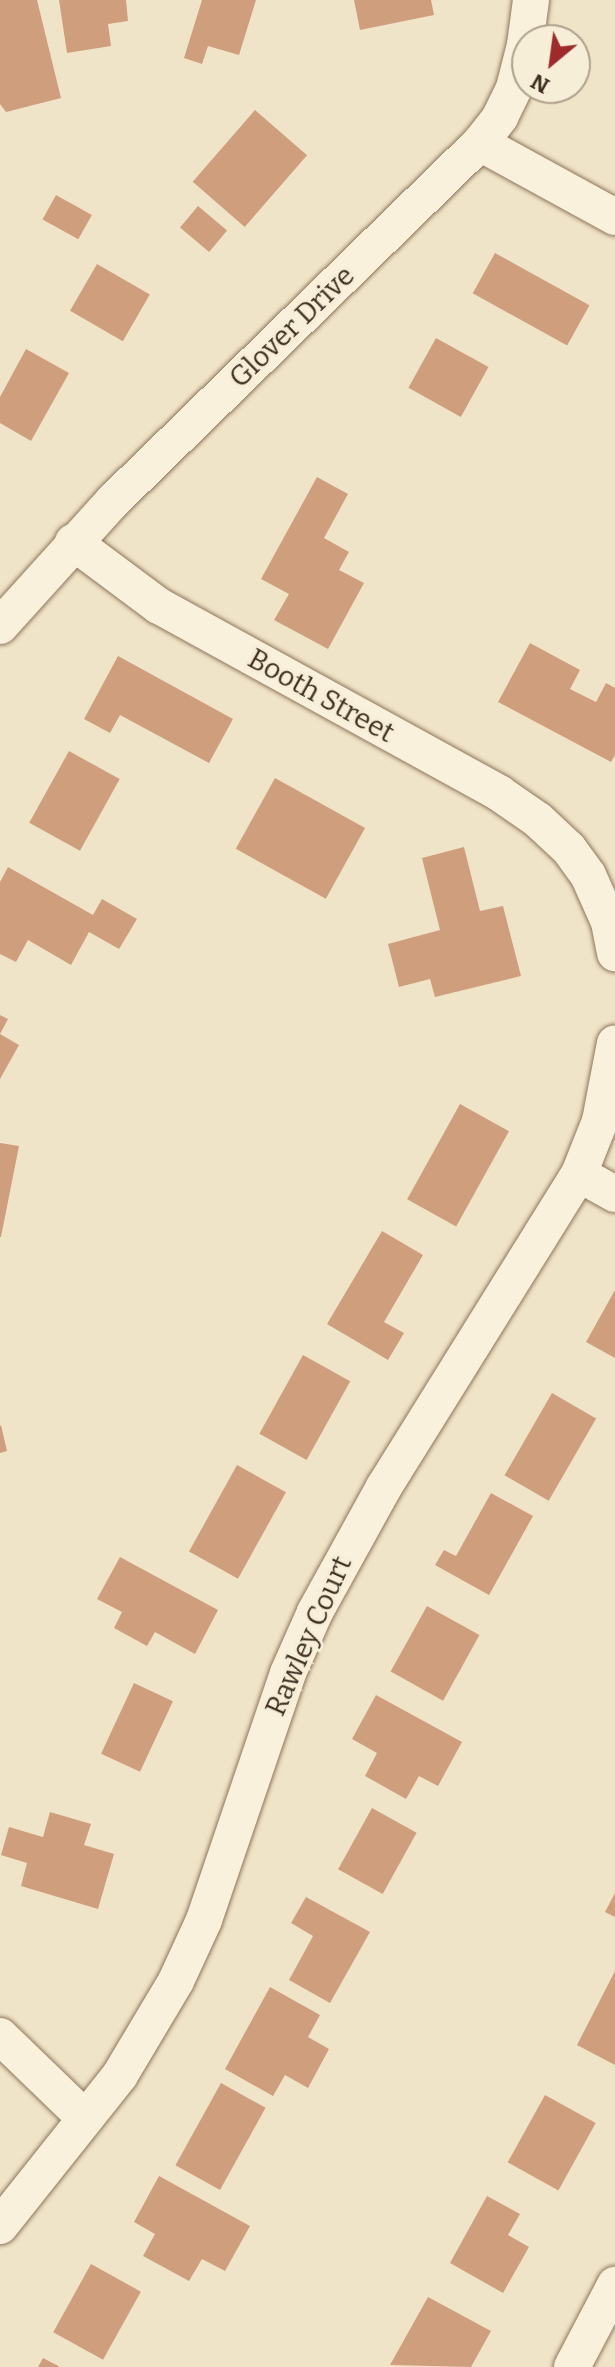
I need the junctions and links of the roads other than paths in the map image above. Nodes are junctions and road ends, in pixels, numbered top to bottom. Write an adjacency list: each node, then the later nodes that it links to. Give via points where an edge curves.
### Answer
1 (531, 0): 2 (street, Glover Drive, via 514,88)
2 (480, 143): 3 (street); 4 (street, Glover Drive)
3 (615, 217)
4 (73, 542): 5 (street, Glover Drive); 6 (street, Booth Street, via 159,606 499,793 538,820 569,849 596,890)
5 (0, 626)
6 (615, 953)
7 (615, 1043): 8 (street, Rawley Court, via 600,1121)
8 (579, 1174): 9 (street); 11 (street, Rawley Court, via 384,1487 328,1587 288,1673 186,1960 128,2062)
9 (615, 1194)
10 (0, 2036): 11 (street)
11 (85, 2118): 12 (street, Rawley Court)
12 (0, 2226)
13 (615, 2285): 14 (street)
14 (572, 2367)

